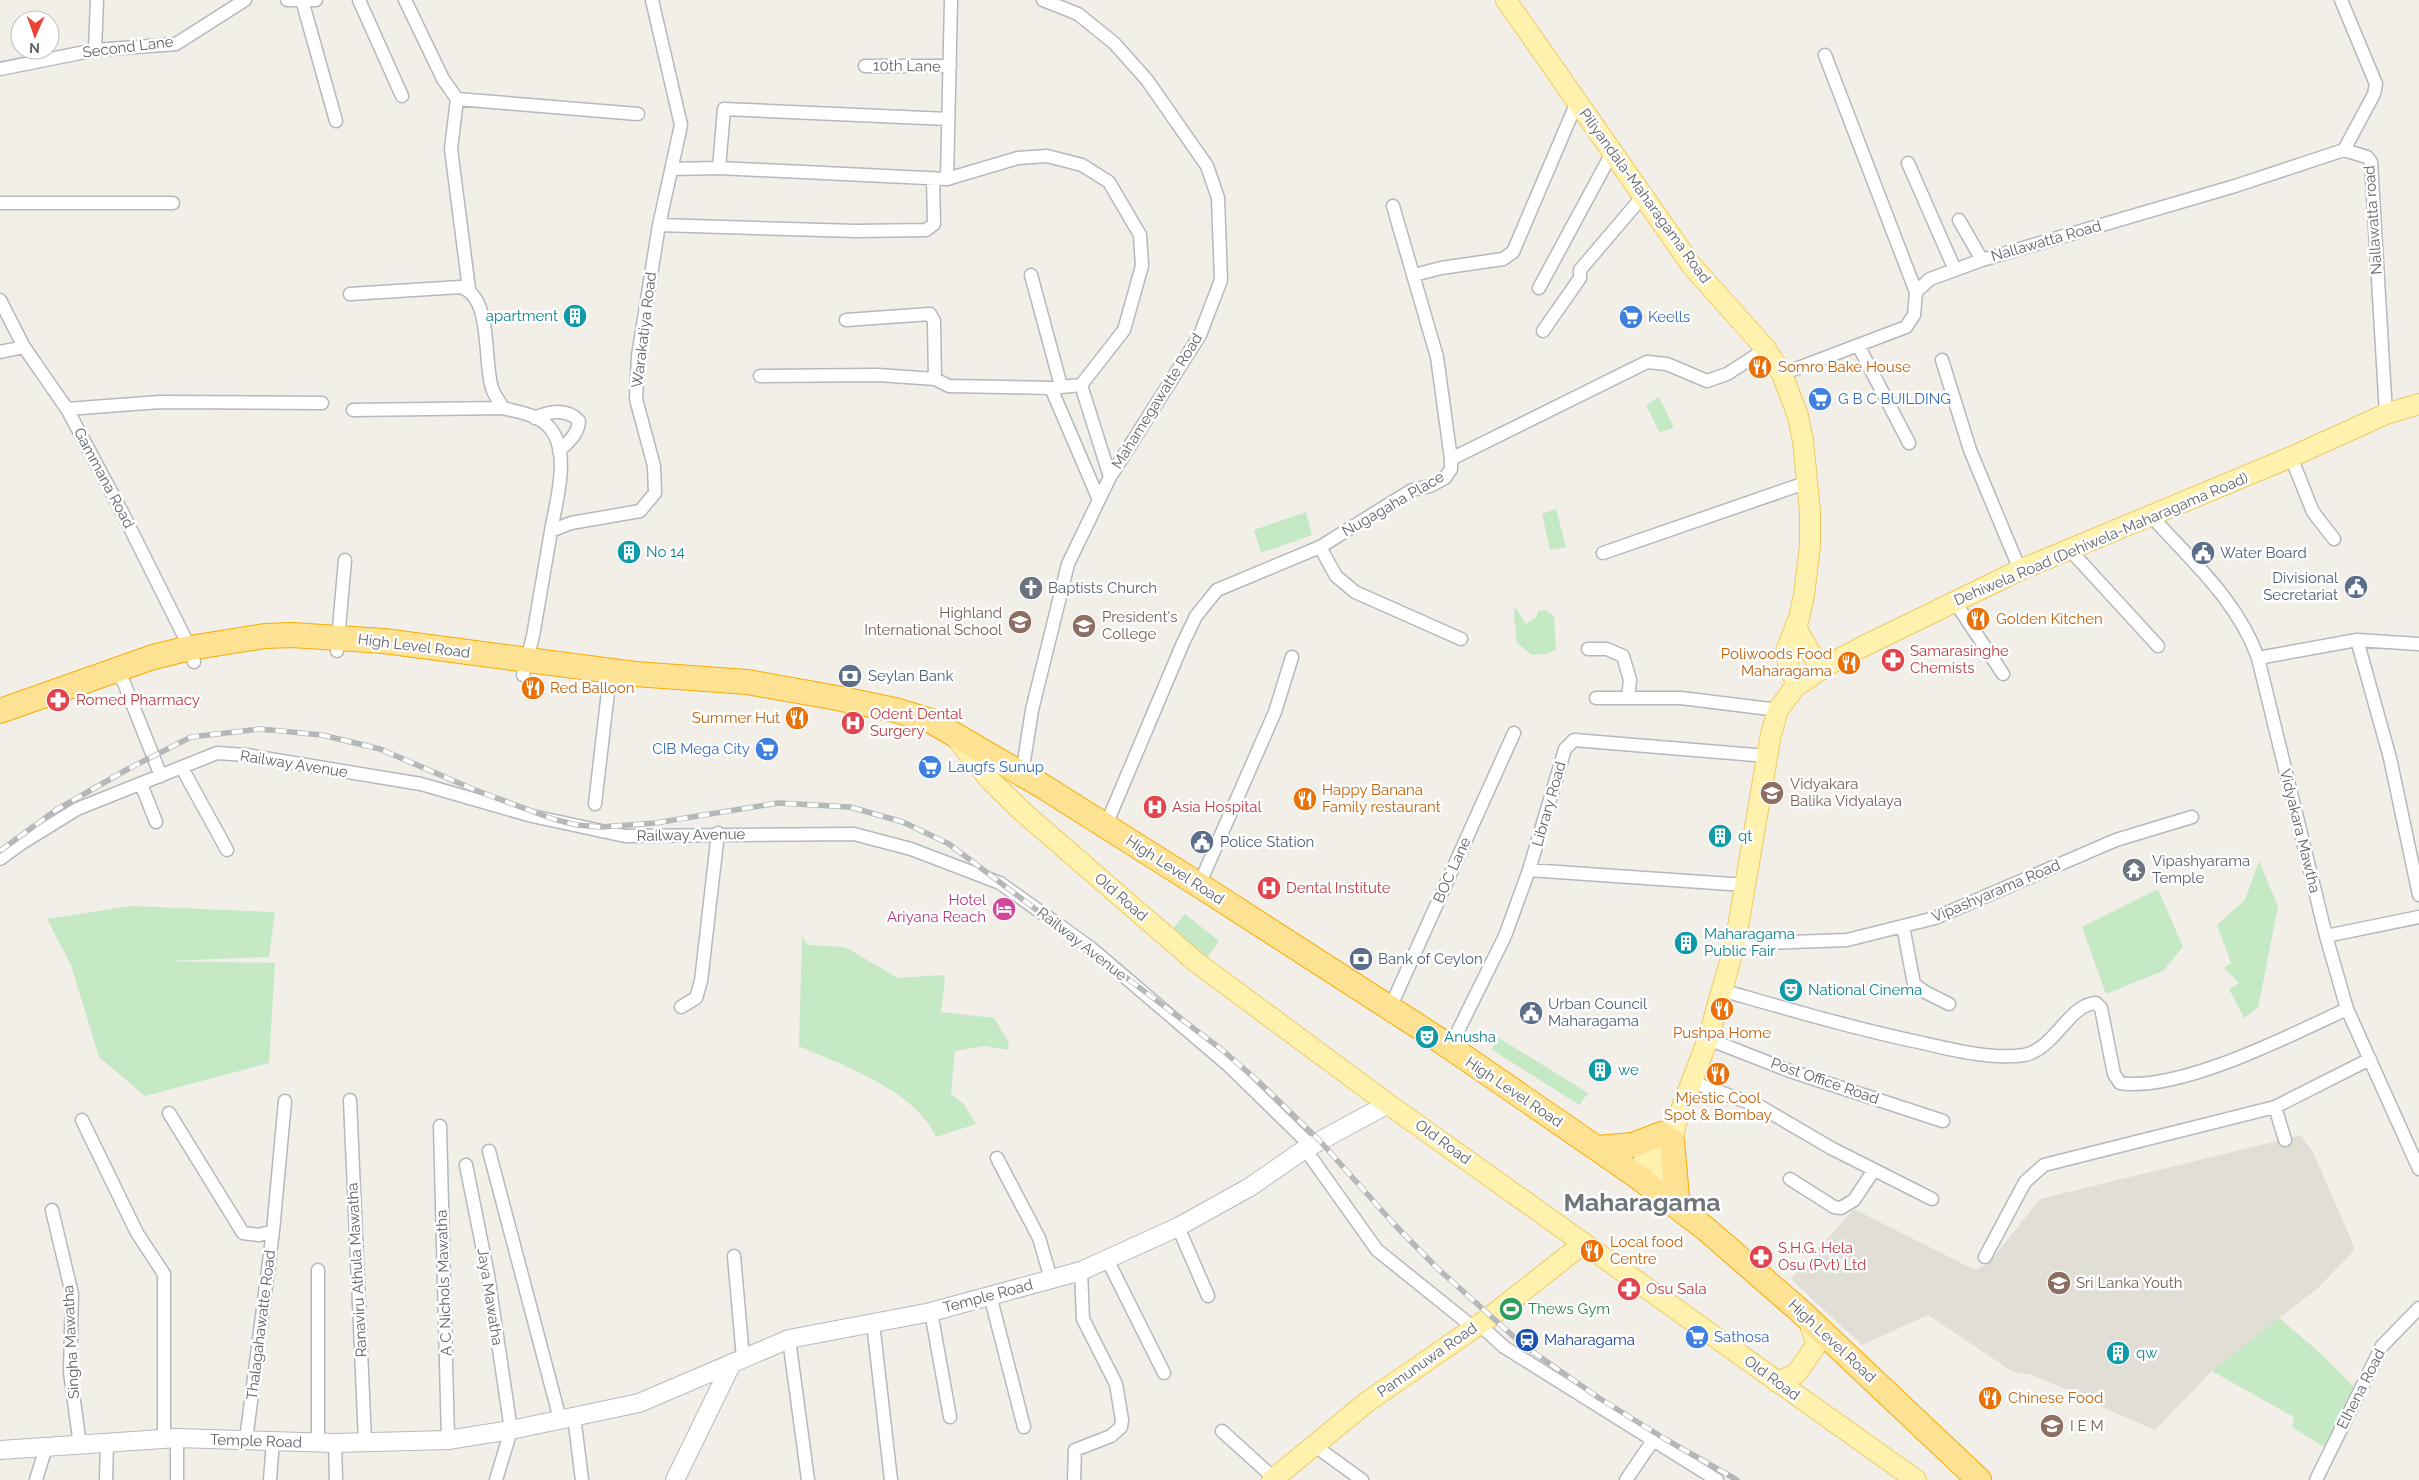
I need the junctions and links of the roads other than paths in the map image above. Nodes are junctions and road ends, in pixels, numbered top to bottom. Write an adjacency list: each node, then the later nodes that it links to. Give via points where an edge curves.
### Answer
1 (96, 0): 13 (street)
2 (245, 0): 13 (street, Second Lane, via 176,44)
3 (287, 0): 4 (street)
4 (302, 0): 5 (street); 23 (street)
5 (316, 0)
6 (359, 0): 18 (street)
7 (404, 0): 19 (street, via 443,79)
8 (652, 0): 28 (street, Warakatiya Road, via 681,125)
9 (951, 0): 16 (street)
10 (1043, 0): 69 (street, Mahamegawatte Road, via 1078,14 1114,43 1147,80 1207,166 1218,198 1221,280 1200,335)
11 (1506, 0): 20 (main road, Piliyandala-Maharagama Road)
12 (2341, 0): 24 (street, via 2376,84 2374,94)
13 (95, 50): 17 (street, Second Lane)
14 (1824, 55): 43 (street)
15 (865, 66): 16 (street, 10th Lane)
16 (950, 66): 22 (street)
17 (0, 69)
18 (402, 96)
19 (457, 99): 21 (street); 42 (street, via 451,149)
20 (1577, 102): 25 (main road, Piliyandala-Maharagama Road); 40 (street, via 1513,252 1503,259)
21 (638, 114)
22 (948, 119): 27 (street, via 724,109); 30 (street)
23 (336, 121)
24 (2344, 150): 37 (street, Nallawatta Road, via 2235,186); 63 (street, Nallawatta road, via 2367,157 2371,162)
25 (1613, 151): 31 (main road, Piliyandala-Maharagama Road); 41 (street)
26 (1908, 163): 38 (street)
27 (719, 168): 28 (street); 29 (street)
28 (672, 169): 36 (street, Warakatiya Road)
29 (933, 178): 30 (street); 36 (street, via 934,224 926,230)
30 (947, 179): 56 (street, via 1018,158 1047,156 1082,165 1109,182 1140,235 1142,266 1124,330)
31 (1643, 196): 47 (street, via 1580,270 1580,278); 50 (main road, Piliyandala-Maharagama Road, via 1692,266)
32 (0, 203): 33 (street)
33 (173, 203)
34 (1393, 206): 40 (street)
35 (1959, 220): 37 (street)
36 (659, 225): 73 (street, Warakatiya Road, via 638,356 636,399 654,466 655,493 640,511 571,523)
37 (1982, 260): 38 (street, Nallawatta Road)
38 (1955, 270): 43 (street, Nallawatta Road, via 1930,280)
39 (1030, 275): 57 (street)
40 (1414, 275): 68 (street, via 1437,357)
41 (1539, 288)
42 (469, 289): 44 (street); 61 (street, via 475,295 483,317 492,389)
43 (1916, 292): 48 (street, via 1914,315 1906,327)
44 (350, 294)
45 (0, 300): 49 (street, Gammana Road)
46 (846, 320): 55 (street, via 930,314 934,321)
47 (1543, 331)
48 (1858, 344): 53 (street); 65 (street)
49 (24, 346): 51 (street); 60 (street, Gammana Road)
50 (1766, 349): 53 (main road, Piliyandala-Maharagama Road); 68 (street, Nugagaha Place, via 1727,374 1707,381 1667,364 1647,362)
51 (0, 352)
52 (1942, 360): 79 (street, via 1970,450)
53 (1782, 374): 70 (main road, Piliyandala-Maharagama Road, via 1798,416)
54 (760, 376): 55 (street, via 878,375)
55 (935, 379): 57 (street, via 949,386)
56 (1081, 385): 57 (street); 69 (street)
57 (1056, 387): 71 (street)
58 (322, 403): 60 (street, via 160,402)
59 (2419, 404): 63 (main road, Dehiwela Road (Dehiwela-Maharagama Road))
60 (67, 408): 88 (street, Gammana Road)
61 (503, 408): 62 (street); 64 (street)
62 (354, 410)
63 (2386, 414): 67 (main road, Dehiwela Road (Dehiwela-Maharagama Road))
64 (535, 418): 66 (street, via 546,424 555,435); 66 (street, via 554,412 574,416 579,421 573,438)
65 (1910, 443)
66 (559, 451): 73 (street, via 562,468)
67 (2290, 457): 72 (main road, Dehiwela Road (Dehiwela-Maharagama Road)); 74 (street, via 2313,512)
68 (1451, 459): 75 (street, Nugagaha Place, via 1451,469 1445,478 1412,490)
69 (1110, 477): 71 (street, Mahamegawatte Road)
70 (1808, 482): 77 (street); 81 (main road, Piliyandala-Maharagama Road, via 1808,571)
71 (1099, 500): 107 (street, Mahamegawatte Road, via 1068,564 1032,710)
72 (2151, 516): 76 (main road, Dehiwela Road (Dehiwela-Maharagama Road)); 90 (street, Vidyakara Mawtha, via 2232,605 2250,634)
73 (551, 531): 91 (street)
74 (2334, 539)
75 (1320, 547): 82 (street, via 1336,576 1355,592); 115 (street, Nugagaha Place, via 1217,590 1196,616)
76 (2070, 550): 79 (main road, Dehiwela Road (Dehiwela-Maharagama Road)); 86 (street)
77 (1603, 553)
78 (345, 560): 84 (street)
79 (2020, 570): 80 (main road, Dehiwela Road (Dehiwela-Maharagama Road))
80 (1955, 602): 92 (main road, Dehiwela Road (Dehiwela-Maharagama Road)); 93 (street)
81 (1796, 624): 92 (main road); 96 (main road, Piliyandala-Maharagama Road, via 1786,651 1789,668)
82 (1461, 639)
83 (2357, 640): 85 (street); 90 (street); 122 (street, via 2390,758)
84 (338, 644): 88 (highway, High Level Road); 91 (highway, High Level Road, via 381,653)
85 (2419, 644)
86 (2158, 646)
87 (1588, 649): 99 (street, via 1607,649 1623,656 1630,680)
88 (192, 655): 94 (highway, High Level Road)
89 (1292, 657): 120 (street, via 1275,712)
90 (2258, 658): 125 (street, Vidyakara Mawtha)
91 (525, 668): 95 (highway, High Level Road); 97 (highway, High Level Road, via 747,682)
92 (1821, 670): 96 (main road, Dehiwela Road (Dehiwela-Maharagama Road))
93 (2003, 674)
94 (120, 676): 101 (highway, High Level Road); 102 (highway, High Level Road); 108 (street)
95 (609, 683): 97 (highway, High Level Road); 111 (street)
96 (1798, 685): 100 (main road, Dehiwela Road (Dehiwela-Maharagama Road))
97 (838, 698): 104 (highway, High Level Road, via 922,718)
98 (1596, 698): 99 (street)
99 (1628, 698): 100 (street, via 1681,698)
100 (1778, 710): 105 (main road, Dehiwela Road (Dehiwela-Maharagama Road))
101 (0, 711)
102 (0, 726)
103 (1514, 733): 130 (street, BOC Lane)
104 (953, 734): 107 (highway, High Level Road); 112 (main road, Old Road, via 989,780)
105 (1767, 756): 119 (street, Library Road, via 1574,740 1565,749); 121 (main road, Dehiwela Road (Dehiwela-Maharagama Road))
106 (182, 768): 108 (street, Railway Avenue); 116 (street, Railway Avenue, via 217,753 246,755 421,784 532,816 625,836); 117 (street)
107 (1022, 774): 110 (highway, High Level Road)
108 (161, 776): 109 (street, Railway Avenue)
109 (141, 784): 114 (street); 118 (street, Railway Avenue, via 77,808)
110 (1044, 787): 112 (main road, via 1033,788 1026,793); 115 (highway, High Level Road)
111 (595, 804)
112 (1024, 813): 138 (main road, Old Road, via 1196,962)
113 (2192, 817): 124 (street, Vipashyarama Road, via 2116,840 1935,918)
114 (156, 822)
115 (1106, 825): 120 (highway, High Level Road)
116 (718, 833): 129 (street, via 701,981 696,998); 146 (street, Railway Avenue, via 854,834 912,849 1000,883 1090,948 1228,1065)
117 (227, 850)
118 (0, 860)
119 (1530, 870): 121 (street); 133 (street, Library Road, via 1505,936)
120 (1199, 885): 130 (highway, High Level Road)
121 (1745, 885): 126 (main road, Dehiwela Road (Dehiwela-Maharagama Road))
122 (2419, 895)
123 (2419, 917): 125 (street)
124 (1902, 926): 126 (street, Vipashyarama Road, via 1847,940); 128 (street, via 1914,984)
125 (2326, 936): 131 (street, Vidyakara Mawtha)
126 (1735, 944): 127 (main road, Dehiwela Road (Dehiwela-Maharagama Road))
127 (1721, 990): 131 (street, via 1861,1030 1964,1052 1999,1055 2025,1054 2048,1043 2074,1014 2090,1003 2096,1003 2101,1008 2114,1074 2120,1083 2131,1084 2176,1078 2245,1055); 132 (main road, Dehiwela Road (Dehiwela-Maharagama Road))
128 (1949, 1004)
129 (681, 1007)
130 (1390, 1008): 133 (highway, High Level Road)
131 (2347, 1008): 134 (street, Vidyakara Mawtha)
132 (1708, 1039): 135 (main road, Dehiwela Road (Dehiwela-Maharagama Road)); 142 (street, Post Office Road)
133 (1450, 1047): 147 (highway, High Level Road)
134 (2370, 1059): 139 (street); 151 (street, Vidyakara Mawtha)
135 (1692, 1082): 144 (main road, Dehiwela Road (Dehiwela-Maharagama Road)); 152 (street, via 1761,1107)
136 (285, 1100): 160 (street)
137 (350, 1100): 186 (street, Ranaviru Athula Mawatha)
138 (1388, 1104): 146 (street, Temple Road); 161 (main road, Old Road)
139 (2275, 1107): 145 (street); 163 (street, via 2044,1165 2025,1182)
140 (170, 1113): 160 (street, Thalagahawatte Road, via 243,1233 259,1235)
141 (82, 1120): 184 (street, via 137,1233 164,1274)
142 (1943, 1121)
143 (440, 1126): 187 (street, A C Nichols Mawatha)
144 (1670, 1133): 147 (highway, via 1633,1145); 153 (main road, Dehiwela Road (Dehiwela-Maharagama Road)); 155 (main road, Dehiwela Road (Dehiwela-Maharagama Road)); 158 (highway, via 1677,1197)
145 (2286, 1140)
146 (1308, 1147): 159 (street, Temple Road, via 1250,1187); 174 (street, Railway Avenue, via 1378,1250)
147 (1597, 1148): 153 (highway, High Level Road)
148 (489, 1151): 180 (street)
149 (997, 1158): 167 (street, via 1039,1238)
150 (466, 1165): 182 (street, Jaya Mawatha, via 488,1275)
151 (2419, 1169)
152 (1874, 1170): 154 (street, via 1854,1200 1840,1208); 156 (street)
153 (1634, 1174): 155 (highway, High Level Road)
154 (1790, 1179)
155 (1654, 1189): 158 (highway, High Level Road)
156 (1932, 1199)
157 (52, 1210): 192 (street, Singha Mawatha, via 72,1294 70,1372)
158 (1682, 1210): 172 (highway, High Level Road)
159 (1178, 1227): 164 (street, Temple Road); 169 (street)
160 (273, 1232): 185 (street, Thalagahawatte Road)
161 (1584, 1243): 174 (main road, Pamunuwa Road); 178 (main road, Old Road)
162 (734, 1256): 176 (street)
163 (1985, 1257)
164 (1107, 1259): 166 (street, Temple Road); 177 (street)
165 (318, 1270): 191 (street)
166 (1081, 1271): 167 (street, Temple Road); 207 (street, via 1083,1319 1116,1384 1122,1420 1121,1427 1111,1436 1075,1450)
167 (1051, 1279): 168 (street, Temple Road)
168 (990, 1296): 171 (street, Temple Road); 181 (street)
169 (1208, 1296)
170 (2419, 1308): 213 (street, Elhena Road, via 2382,1346)
171 (931, 1312): 173 (street, Temple Road); 179 (street)
172 (1808, 1319): 178 (main road, via 1817,1344 1796,1374); 212 (highway, High Level Road)
173 (873, 1322): 175 (street, Temple Road); 206 (street)
174 (1476, 1326): 188 (street, Railway Avenue, via 1504,1348); 193 (main road, Pamunuwa Road, via 1367,1402)
175 (789, 1339): 176 (street, Temple Road); 205 (street)
176 (738, 1360): 180 (street, Temple Road, via 639,1403); 204 (street)
177 (1164, 1373)
178 (1777, 1382): 211 (main road, Old Road)
179 (950, 1417)
180 (567, 1418): 182 (street, Temple Road); 203 (street)
181 (1024, 1428)
182 (511, 1430): 187 (street, Temple Road); 202 (street)
183 (1222, 1430): 196 (street)
184 (170, 1439): 185 (street, Temple Road); 190 (street, Temple Road); 199 (street)
185 (246, 1440): 189 (street, Temple Road)
186 (366, 1440): 187 (street, Temple Road); 191 (street, Temple Road)
187 (448, 1440)
188 (1654, 1440): 209 (street); 210 (street, Railway Avenue)
189 (273, 1441): 191 (street, Temple Road); 200 (street)
190 (107, 1442): 192 (street, Temple Road); 198 (street)
191 (327, 1443): 201 (street)
192 (80, 1445): 194 (street, Temple Road)
193 (1315, 1446): 196 (main road, Pamunuwa Road); 208 (street)
194 (46, 1447): 195 (street, Temple Road); 197 (street)
195 (0, 1450)
196 (1274, 1479)
197 (36, 1480)
198 (106, 1480)
199 (177, 1480)
200 (270, 1480)
201 (336, 1480)
202 (496, 1480)
203 (582, 1480)
204 (675, 1480)
205 (808, 1480)
206 (891, 1480)
207 (1074, 1480)
208 (1362, 1480)
209 (1626, 1480)
210 (1717, 1480)
211 (1916, 1480)
212 (1979, 1480)
213 (2316, 1480)

